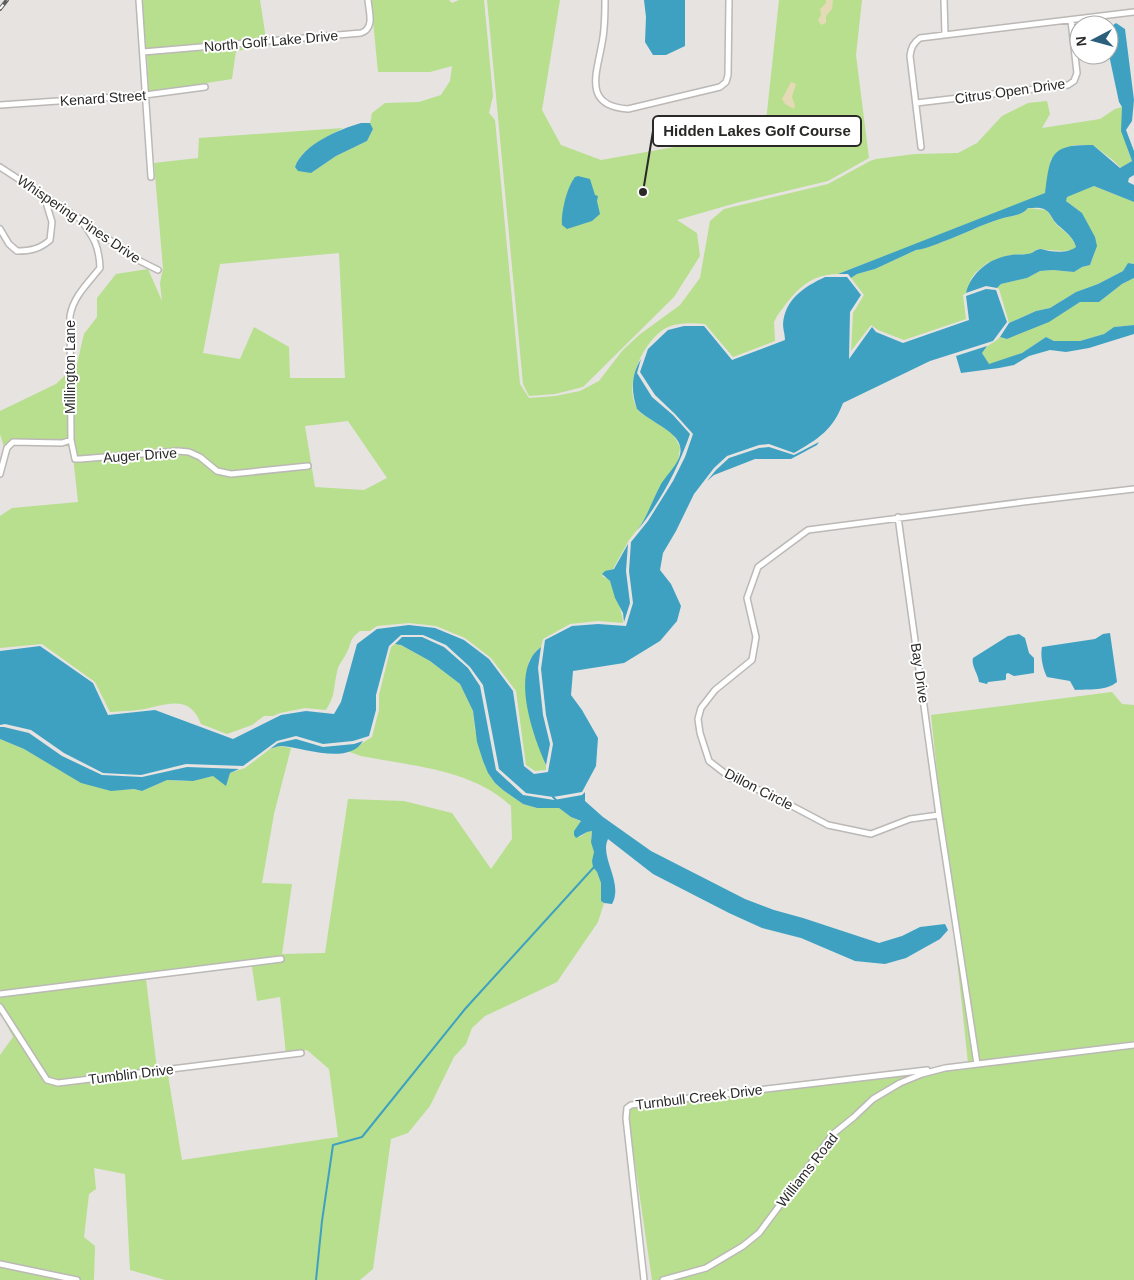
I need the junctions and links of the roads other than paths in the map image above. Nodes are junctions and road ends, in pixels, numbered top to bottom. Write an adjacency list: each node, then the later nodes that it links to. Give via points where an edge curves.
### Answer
1 (139, 0): 10 (street)
2 (368, 0): 10 (street, North Golf Lake Drive, via 371,23 361,34)
3 (605, 0): 4 (street, via 602,43 594,78 596,90 608,105 628,109 720,87 726,82)
4 (729, 0)
5 (944, 0): 9 (street)
6 (1134, 12): 7 (street)
7 (1113, 15)
8 (1069, 21): 9 (street)
9 (945, 34): 14 (street, via 920,38 911,49)
10 (143, 52): 13 (street)
11 (1076, 65): 14 (street, Citrus Open Drive, via 1074,82 1068,85)
12 (205, 87): 13 (street, Kenard Street)
13 (146, 95): 15 (street, Kenard Street); 18 (street)
14 (916, 103): 16 (street)
15 (0, 105)
16 (921, 147)
17 (0, 167): 19 (street, Whispering Pines Drive)
18 (152, 176)
19 (44, 195): 20 (street, Whispering Pines Drive); 21 (street, via 52,222 50,240 45,245 31,251 17,251)
20 (80, 219): 22 (street, Whispering Pines Drive, via 138,260); 23 (street, Millington Lane, via 99,250 100,268 71,308)
21 (0, 229)
22 (158, 270)
23 (71, 440): 24 (street, Auger Drive, via 75,459 80,460 178,451 189,452 217,471 231,474); 25 (street, via 62,443 14,442 7,448)
24 (308, 466)
25 (0, 474)
26 (1134, 489): 27 (street)
27 (898, 517): 28 (street, Bay Drive); 28 (street, Dillon Circle, via 808,530 758,567 747,598 756,637 752,660 715,690 701,708 698,719 709,761 731,778 828,824 871,834 910,819)
28 (939, 814): 34 (street, Bay Drive)
29 (281, 959): 30 (street)
30 (0, 994)
31 (0, 1007): 33 (street, Tumblin Drive, via 47,1080 52,1082)
32 (1134, 1045): 34 (street, Williams Road)
33 (301, 1053)
34 (977, 1064): 35 (street, Williams Road)
35 (945, 1068): 38 (street, Turnbull Creek Drive, via 676,1099 627,1108); 39 (street, Williams Road, via 900,1083 872,1099 833,1134 759,1234 706,1268)
36 (0, 1264): 37 (street)
37 (77, 1280)
38 (644, 1280)
39 (663, 1280)

